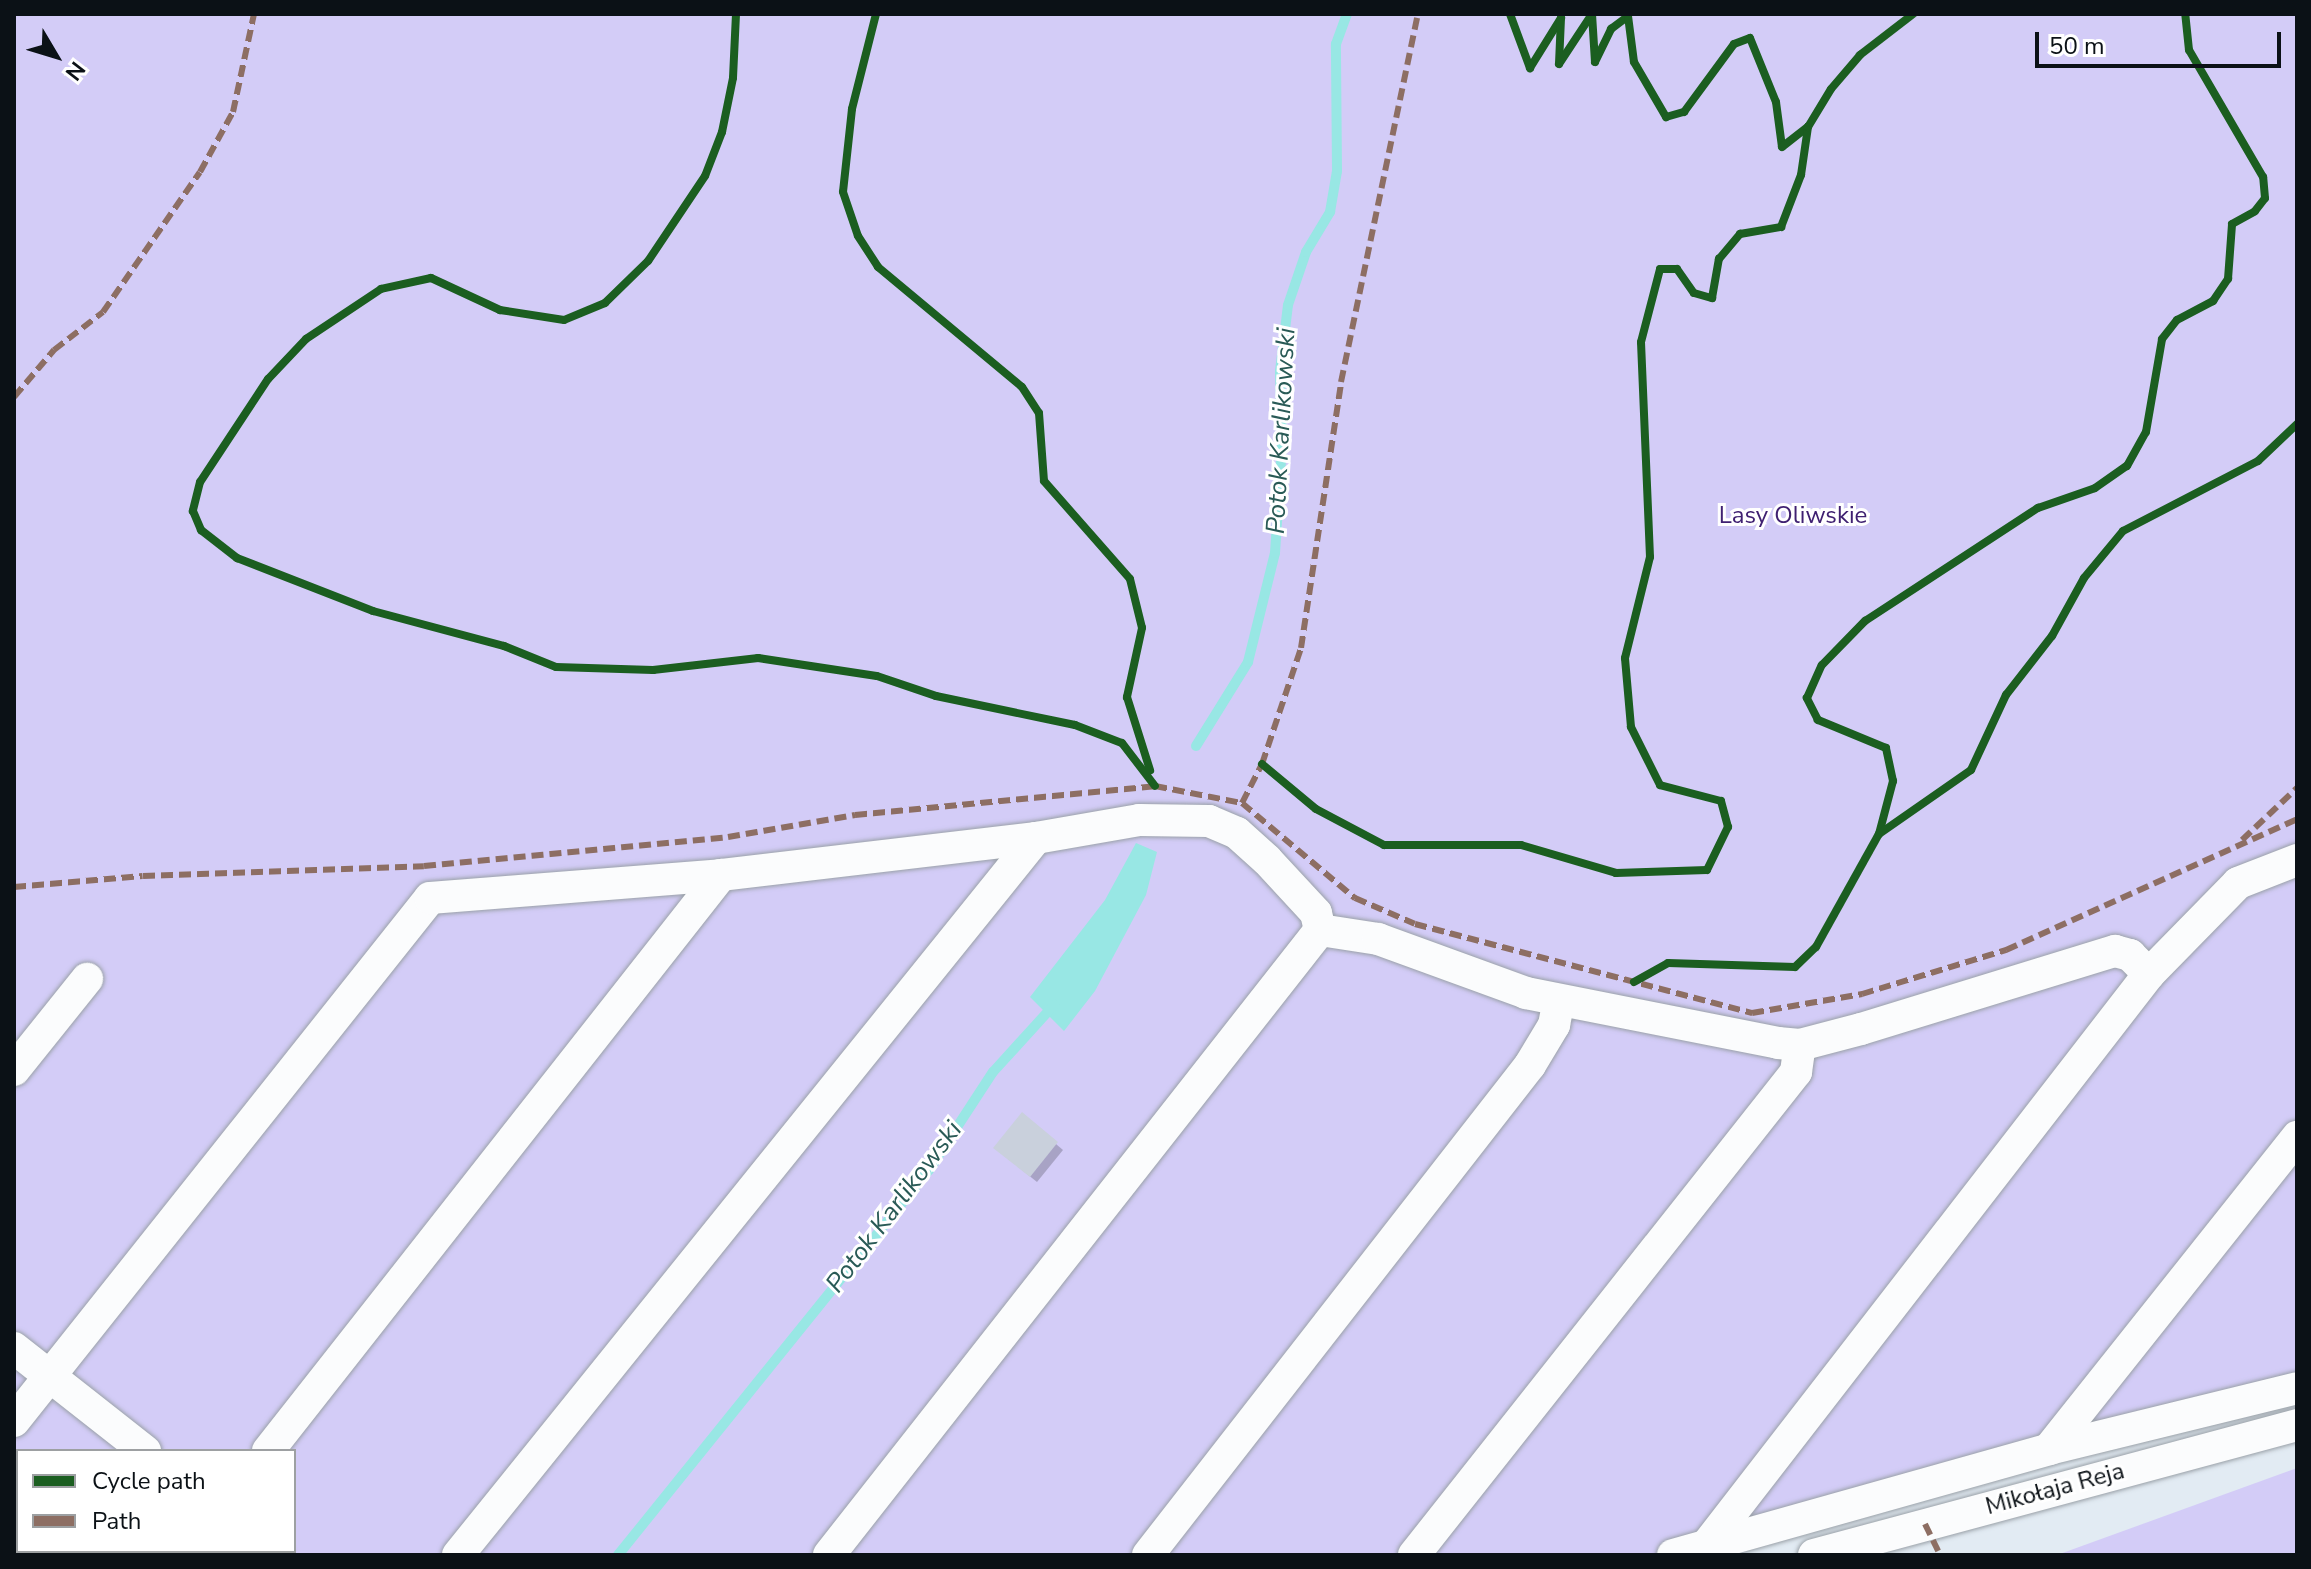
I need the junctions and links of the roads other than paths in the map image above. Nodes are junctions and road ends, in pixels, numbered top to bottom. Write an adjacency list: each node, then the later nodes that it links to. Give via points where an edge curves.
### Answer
1 (1036, 838): 3 (street); 4 (street, via 1139,820 1209,821 1237,833 1267,860 1316,913); 20 (street)
2 (2297, 860): 5 (street, via 2238,883)
3 (721, 875): 12 (street, via 430,898); 17 (street)
4 (1320, 930): 7 (street, via 1378,939); 21 (street)
5 (2149, 974): 8 (street, via 2130,955 2115,951); 19 (street)
6 (87, 979): 9 (street)
7 (1559, 1000): 8 (street); 22 (street, via 1554,1025 1530,1065)
8 (1800, 1045): 23 (street, via 1796,1072)
9 (14, 1070)
10 (2297, 1137): 18 (street)
11 (14, 1348): 12 (street)
12 (50, 1377): 14 (street); 16 (street)
13 (2297, 1388): 18 (street)
14 (14, 1421)
15 (2297, 1425): 25 (street, Mikołaja Reja)
16 (142, 1449)
17 (270, 1449)
18 (2049, 1449): 19 (street)
19 (1706, 1546): 24 (street)
20 (458, 1555)
21 (829, 1555)
22 (1148, 1555)
23 (1414, 1555)
24 (1673, 1555)
25 (1814, 1555)

